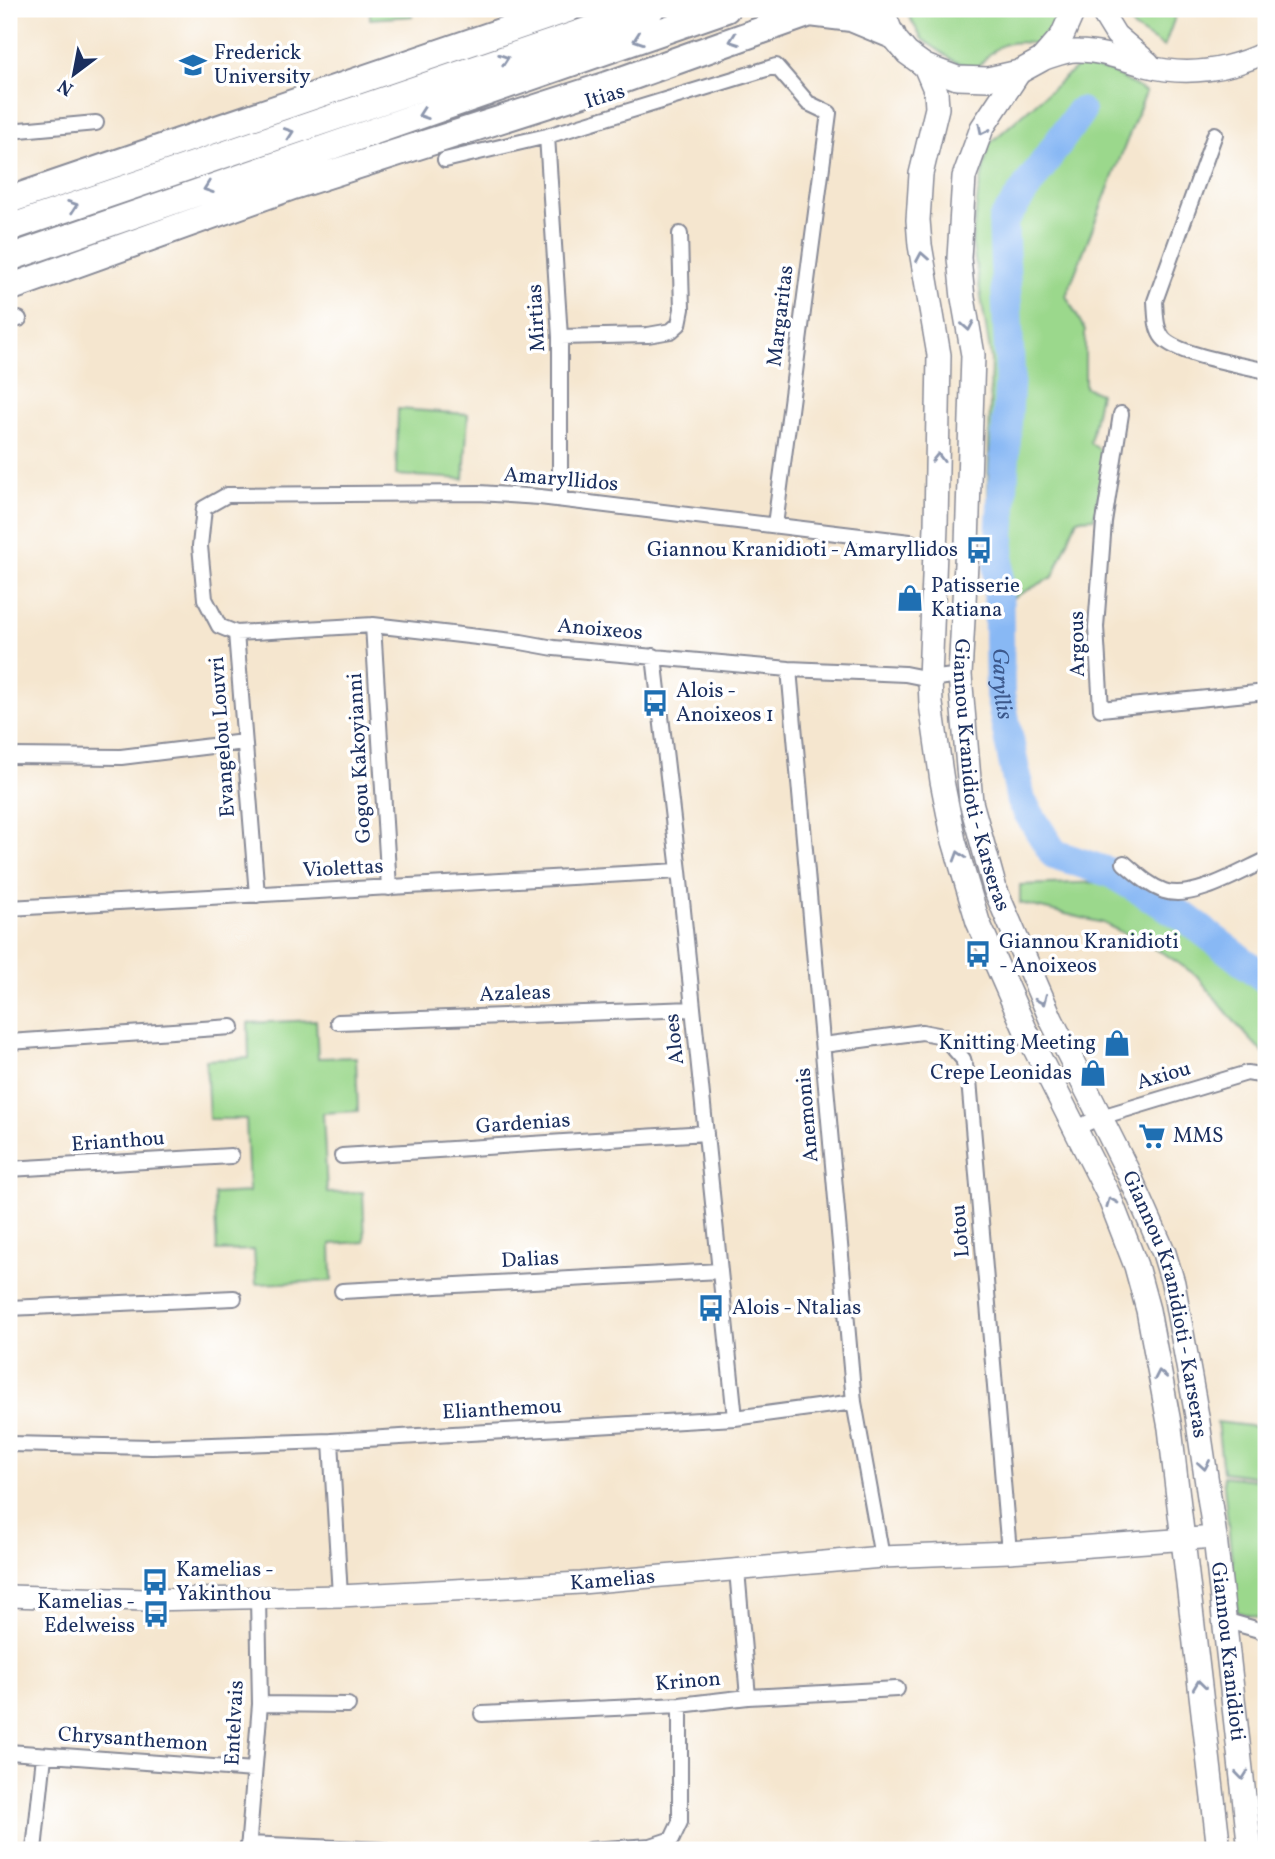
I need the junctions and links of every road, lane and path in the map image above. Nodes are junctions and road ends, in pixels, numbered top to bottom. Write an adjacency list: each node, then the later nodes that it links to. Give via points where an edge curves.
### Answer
1 (568, 9): 19 (highway)
2 (651, 9): 20 (highway, one-way to 2)
3 (726, 9): 22 (highway, one-way to 22)
4 (882, 9): 7 (main road)
5 (1073, 9): 9 (main road, via 1062,36)
6 (1100, 9): 11 (street, via 1116,35)
7 (892, 35): 10 (main road); 23 (highway, one-way to 23, via 850,18 810,13 608,85 293,186)
8 (1266, 52): 11 (street, via 1207,71)
9 (1041, 60): 11 (street, via 1075,50); 12 (main road)
10 (925, 66): 12 (main road, via 957,78 988,79); 30 (main road, Giannou Kranidioti - Karseras, one-way to 10, via 939,355 918,220 921,174 937,108)
11 (1155, 68)
12 (1019, 72): 37 (main road, Giannou Kranidioti - Karseras, one-way to 37, via 982,128 964,177 959,258 973,355)
13 (829, 113): 17 (street, Itias, via 808,103 776,66); 29 (street, Margaritas)
14 (96, 123): 15 (street)
15 (9, 131)
16 (1214, 134): 25 (street, via 1155,301 1156,323 1163,338 1178,349)
17 (547, 136): 18 (street, Itias); 24 (street, Mirtias)
18 (445, 160)
19 (9, 200)
20 (9, 228)
21 (680, 234): 24 (street, via 682,309 679,324 671,331)
22 (9, 258)
23 (9, 288)
24 (560, 337): 27 (street, Mirtias)
25 (1266, 371)
26 (1122, 414): 39 (street, Argous, via 1104,522 1096,627 1101,709)
27 (561, 499): 28 (street, Amaryllidos, via 479,493 227,495); 29 (street, Amaryllidos)
28 (204, 508): 34 (street, Evangelou Louvri, via 200,546 205,599 219,626)
29 (775, 525): 31 (street, Amaryllidos)
30 (936, 526): 31 (street); 32 (main road, Giannou Kranidioti - Karseras)
31 (914, 542): 32 (street, Amaryllidos)
32 (935, 555): 38 (main road, Giannou Kranidioti - Karseras)
33 (373, 625): 34 (street, Anoixeos); 35 (street, Anoixeos); 45 (street, Gogou Kakoyianni)
34 (236, 633): 40 (street, Evangelou Louvri)
35 (654, 656): 36 (street, Anoixeos); 44 (street, Aloes)
36 (789, 669): 38 (street, Anoixeos); 52 (street, Anemonis)
37 (960, 675): 38 (street, Anoixeos); 54 (main road, Giannou Kranidioti - Karseras, one-way to 54, via 971,802 995,889 1051,1019)
38 (930, 679): 55 (main road, Giannou Kranidioti - Karseras, one-way to 38, via 1025,1029 978,922 942,781)
39 (1266, 692)
40 (244, 742): 41 (street, via 121,757); 46 (street, Evangelou Louvri)
41 (9, 756)
42 (1266, 860): 43 (street, via 1195,892 1178,894 1146,881)
43 (1124, 863)
44 (679, 871): 45 (street, Violettas); 48 (street, Aloes)
45 (389, 888): 46 (street, Violettas)
46 (257, 895): 47 (street, Violettas)
47 (9, 908)
48 (693, 1009): 49 (street, Azaleas); 56 (street, Aloes)
49 (338, 1022)
50 (232, 1027): 51 (street)
51 (9, 1042)
52 (823, 1045): 64 (street, Anemonis); 70 (street, Lotou, via 922,1032 943,1036 963,1059 969,1080)
53 (1266, 1076): 54 (street, Axiou, via 1247,1073)
54 (1101, 1116): 55 (street, Axiou); 68 (main road, Giannou Kranidioti - Karseras, one-way to 68, via 1164,1253 1173,1283)
55 (1076, 1128): 69 (main road, Giannou Kranidioti - Karseras, one-way to 55, via 1170,1428 1148,1310 1113,1206)
56 (706, 1133): 58 (street, Gardenias); 60 (street, Aloes)
57 (230, 1156): 59 (street, Erianthou)
58 (342, 1156)
59 (9, 1170)
60 (720, 1271): 61 (street, Dalias); 65 (street, Aloes)
61 (342, 1291)
62 (234, 1298): 63 (street)
63 (9, 1308)
64 (854, 1402): 65 (street, Elianthemou); 71 (street, Anemonis)
65 (735, 1418): 66 (street, Elianthemou)
66 (331, 1441): 67 (street, Elianthemou, via 152,1447); 74 (street)
67 (9, 1444)
68 (1215, 1537): 69 (street, Kamelias); 76 (main road, Giannou Kranidioti)
69 (1182, 1540): 70 (street, Kamelias); 91 (main road, Giannou Kranidioti, one-way to 69)
70 (1009, 1552): 71 (street, Kamelias)
71 (882, 1557): 72 (street, Kamelias)
72 (737, 1570): 74 (street, Kamelias); 79 (street)
73 (9, 1596): 75 (street, Kamelias)
74 (340, 1596): 75 (street, Kamelias)
75 (258, 1598): 80 (street, Entelvais)
76 (1224, 1620): 77 (street); 92 (main road, Giannou Kranidioti, one-way to 92)
77 (1266, 1632)
78 (897, 1689): 79 (street, Krinon)
79 (748, 1697): 82 (street, Krinon)
80 (260, 1704): 81 (street); 86 (street, Entelvais)
81 (348, 1705)
82 (680, 1705): 83 (street, Krinon); 90 (street, via 681,1822 672,1839 651,1846)
83 (482, 1714)
84 (9, 1752): 85 (street, Chrysanthemon)
85 (44, 1756): 86 (street, Chrysanthemon); 88 (street)
86 (254, 1770): 87 (street, Entelvais)
87 (248, 1847): 89 (street)
88 (34, 1850)
89 (384, 1850)
90 (589, 1850)
91 (1219, 1850)
92 (1250, 1850)

